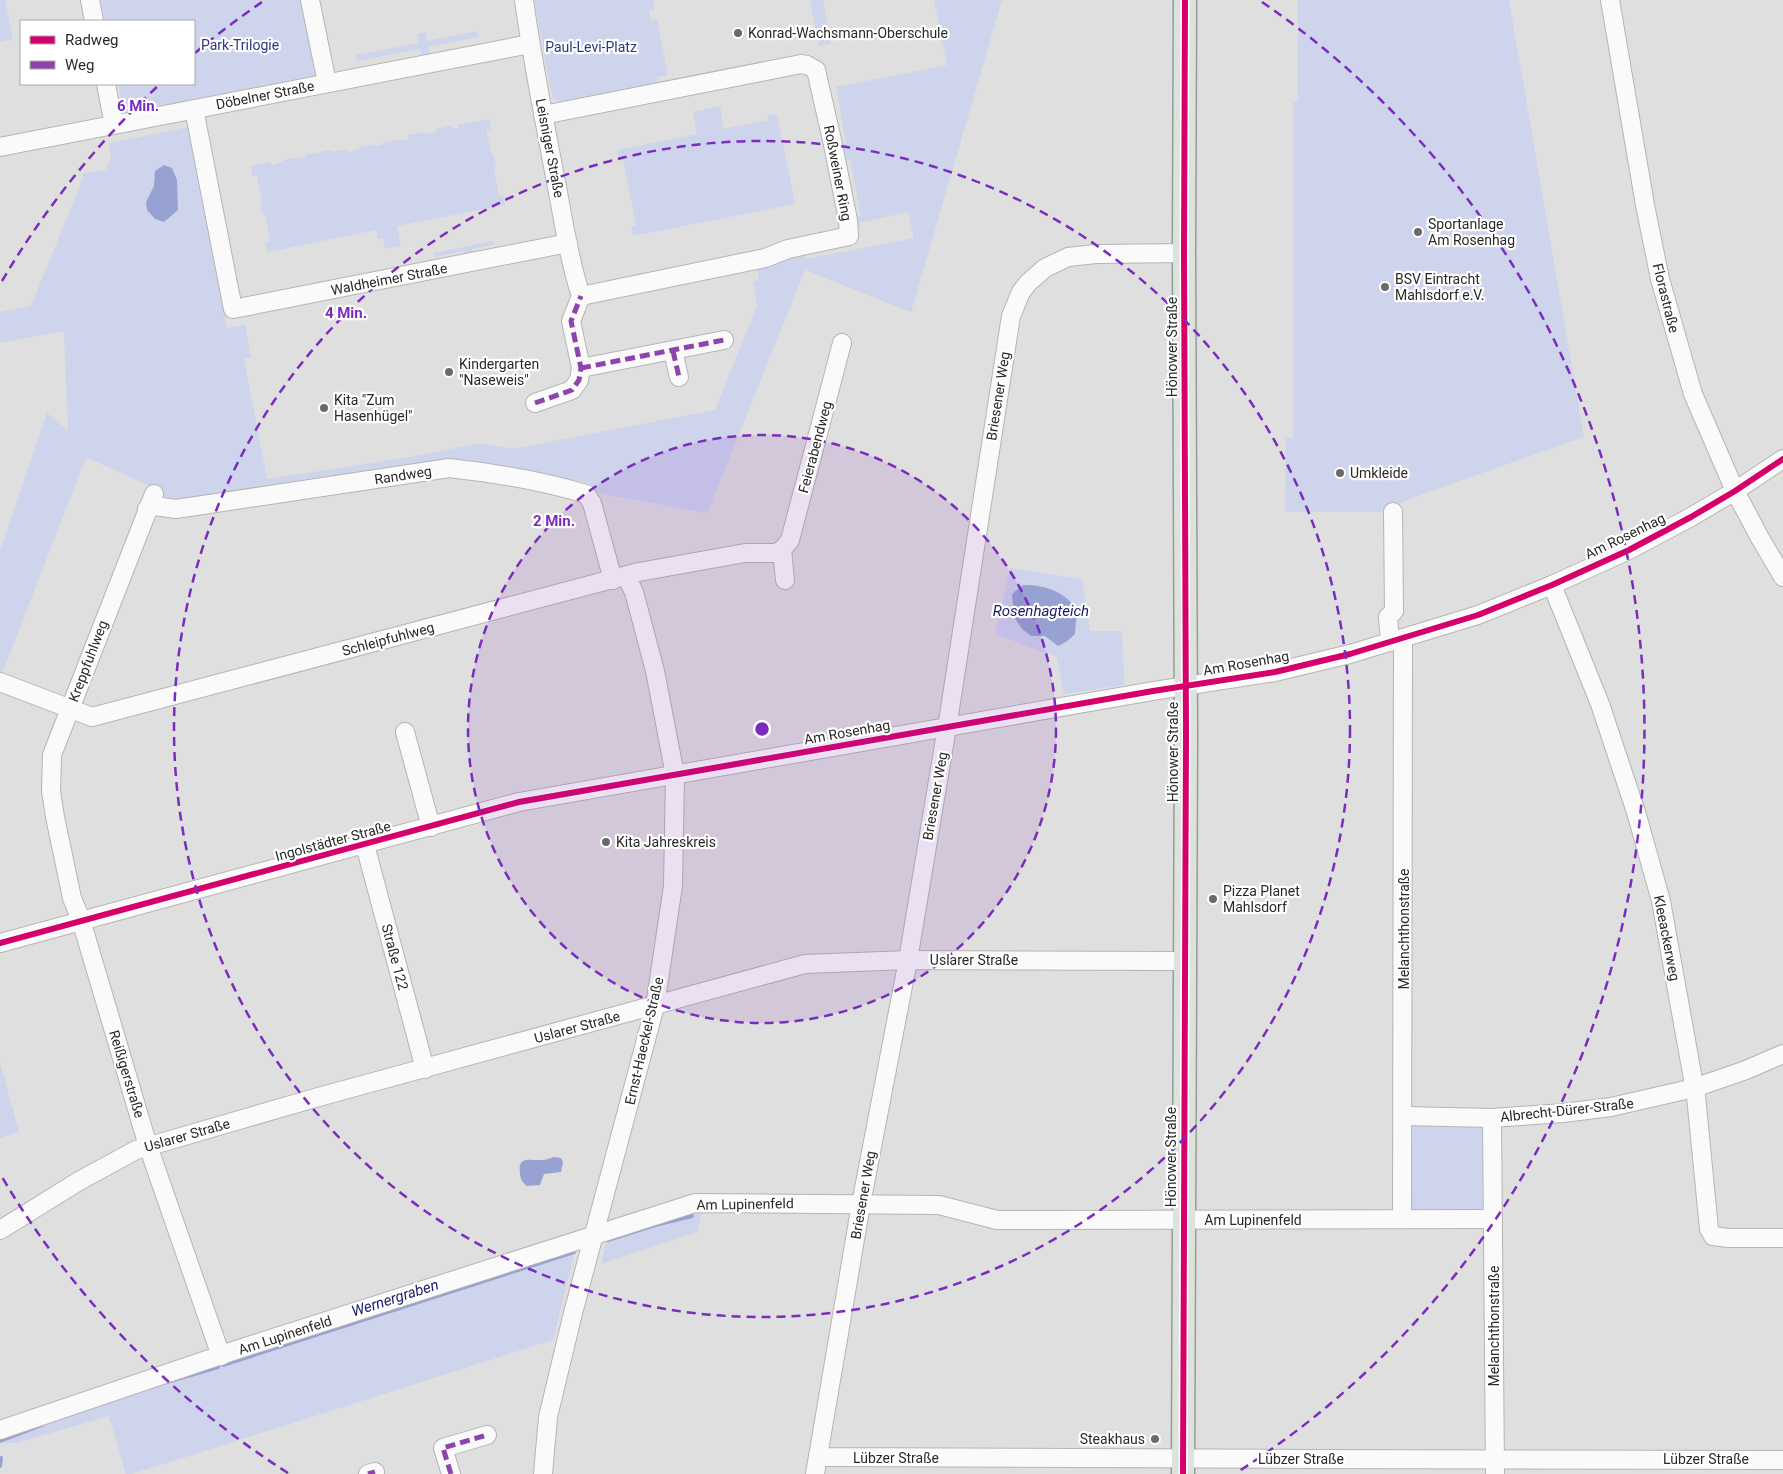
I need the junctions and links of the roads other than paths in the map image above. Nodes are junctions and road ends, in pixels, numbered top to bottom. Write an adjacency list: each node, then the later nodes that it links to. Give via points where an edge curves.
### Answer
1 (90, 0): 6 (street)
2 (310, 0): 8 (street)
3 (524, 0): 7 (street, Leisniger Straße)
4 (1185, 0): 15 (main road, Hönower Straße)
5 (1610, 0): 24 (street, Florastraße, via 1644,205 1660,279 1692,394)
6 (94, 20)
7 (530, 44): 8 (street, Döbelner Straße); 11 (street, Leisniger Straße)
8 (328, 83): 10 (street, Döbelner Straße)
9 (106, 85): 12 (street)
10 (194, 109): 12 (street, Döbelner Straße); 14 (street, Waldheimer Straße, via 233,309)
11 (543, 115): 14 (street, Leisniger Straße); 16 (street, Roßweiner Ring, via 801,64 816,70 832,140 849,236 788,249 762,259)
12 (114, 125): 13 (street, Döbelner Straße)
13 (0, 147)
14 (568, 243): 16 (street, Leisniger Straße)
15 (1184, 253): 34 (main road, Hönower Straße); 36 (street, Briesener Weg, via 1068,257 1037,274 1021,292 1011,316)
16 (581, 296): 20 (street, via 570,321)
17 (724, 340): 19 (street)
18 (842, 343): 27 (street, Feierabendweg, via 790,540)
19 (673, 351): 20 (street); 21 (street)
20 (581, 368): 22 (street, via 579,380 572,390)
21 (679, 377)
22 (534, 403)
23 (1783, 459): 24 (street, Am Rosenhag)
24 (1735, 491): 28 (street, Florastraße); 31 (street, Am Rosenhag, via 1629,550)
25 (150, 502): 29 (street, Randweg, via 155,506 176,509 449,468 469,470 586,494); 35 (street, Kreppfuhlweg)
26 (1393, 512): 32 (street, Melanchthonstraße, via 1394,611 1388,617)
27 (782, 550): 29 (street, Schleipfuhlweg, via 691,562); 30 (street)
28 (1783, 577)
29 (619, 578): 35 (street, Schleipfuhlweg, via 92,717); 38 (street, Ernst-Haeckel-Straße, via 634,592 656,671)
30 (785, 580)
31 (1552, 585): 32 (street, Am Rosenhag, via 1478,615); 49 (street, Kleeackerweg, via 1600,704 1662,901)
32 (1399, 640): 34 (street, Am Rosenhag, via 1275,672); 50 (street, Melanchthonstraße)
33 (0, 682): 35 (street, Schleipfuhlweg)
34 (1185, 687): 36 (street, Am Rosenhag); 45 (main road, Hönower Straße)
35 (70, 708): 39 (street, Kreppfuhlweg, via 52,755 51,791)
36 (947, 727): 38 (street, Am Rosenhag); 44 (street, Briesener Weg)
37 (405, 732): 40 (street)
38 (675, 775): 40 (street, Ingolstädter Straße, via 519,802); 46 (street, Ernst-Haeckel-Straße, via 673,886)
39 (55, 818): 42 (street, Reißigerstraße, via 72,898)
40 (431, 827): 41 (street, Ingolstädter Straße)
41 (365, 845): 42 (street, Ingolstädter Straße); 48 (street, Straße 122)
42 (81, 920): 43 (street, Ingolstädter Straße); 52 (street, Reißigerstraße)
43 (0, 943)
44 (908, 960): 45 (street, Uslarer Straße); 46 (street, Uslarer Straße, via 805,964); 53 (street, Briesener Weg)
45 (1185, 961): 56 (main road, Hönower Straße)
46 (655, 1006): 48 (street, Uslarer Straße); 58 (street, Ernst-Haeckel-Straße)
47 (1783, 1054): 49 (street, Albrecht-Dürer-Straße)
48 (425, 1069): 52 (street, Uslarer Straße)
49 (1694, 1088): 51 (street, Albrecht-Dürer-Straße, via 1611,1107); 59 (street, Kleeackerweg, via 1709,1230 1714,1236 1721,1237)
50 (1403, 1116): 51 (street, Albrecht-Dürer-Straße); 54 (street, Melanchthonstraße)
51 (1492, 1118): 55 (street, Melanchthonstraße)
52 (148, 1146): 57 (street, Uslarer Straße, via 79,1181); 60 (street, Reißigerstraße)
53 (861, 1204): 56 (street, Am Lupinenfeld, via 939,1205 997,1220); 58 (street, Am Lupinenfeld, via 695,1203); 63 (street, Briesener Weg)
54 (1402, 1219): 55 (street, Am Lupinenfeld); 56 (street, Am Lupinenfeld)
55 (1493, 1219): 65 (street, Melanchthonstraße)
56 (1184, 1220): 66 (main road, Hönower Straße)
57 (0, 1230)
58 (595, 1235): 60 (street, Am Lupinenfeld); 68 (street, Ernst-Haeckel-Straße, via 548,1417)
59 (1783, 1238)
60 (221, 1356): 61 (street, Am Lupinenfeld)
61 (0, 1430)
62 (487, 1435): 67 (street, via 443,1448)
63 (818, 1456): 66 (street, Lübzer Straße); 69 (street, Briesener Weg)
64 (1783, 1460): 65 (street, Lübzer Straße)
65 (1495, 1466): 66 (street, Lübzer Straße)
66 (1183, 1467)
67 (451, 1474)
68 (542, 1474)
69 (815, 1474)

